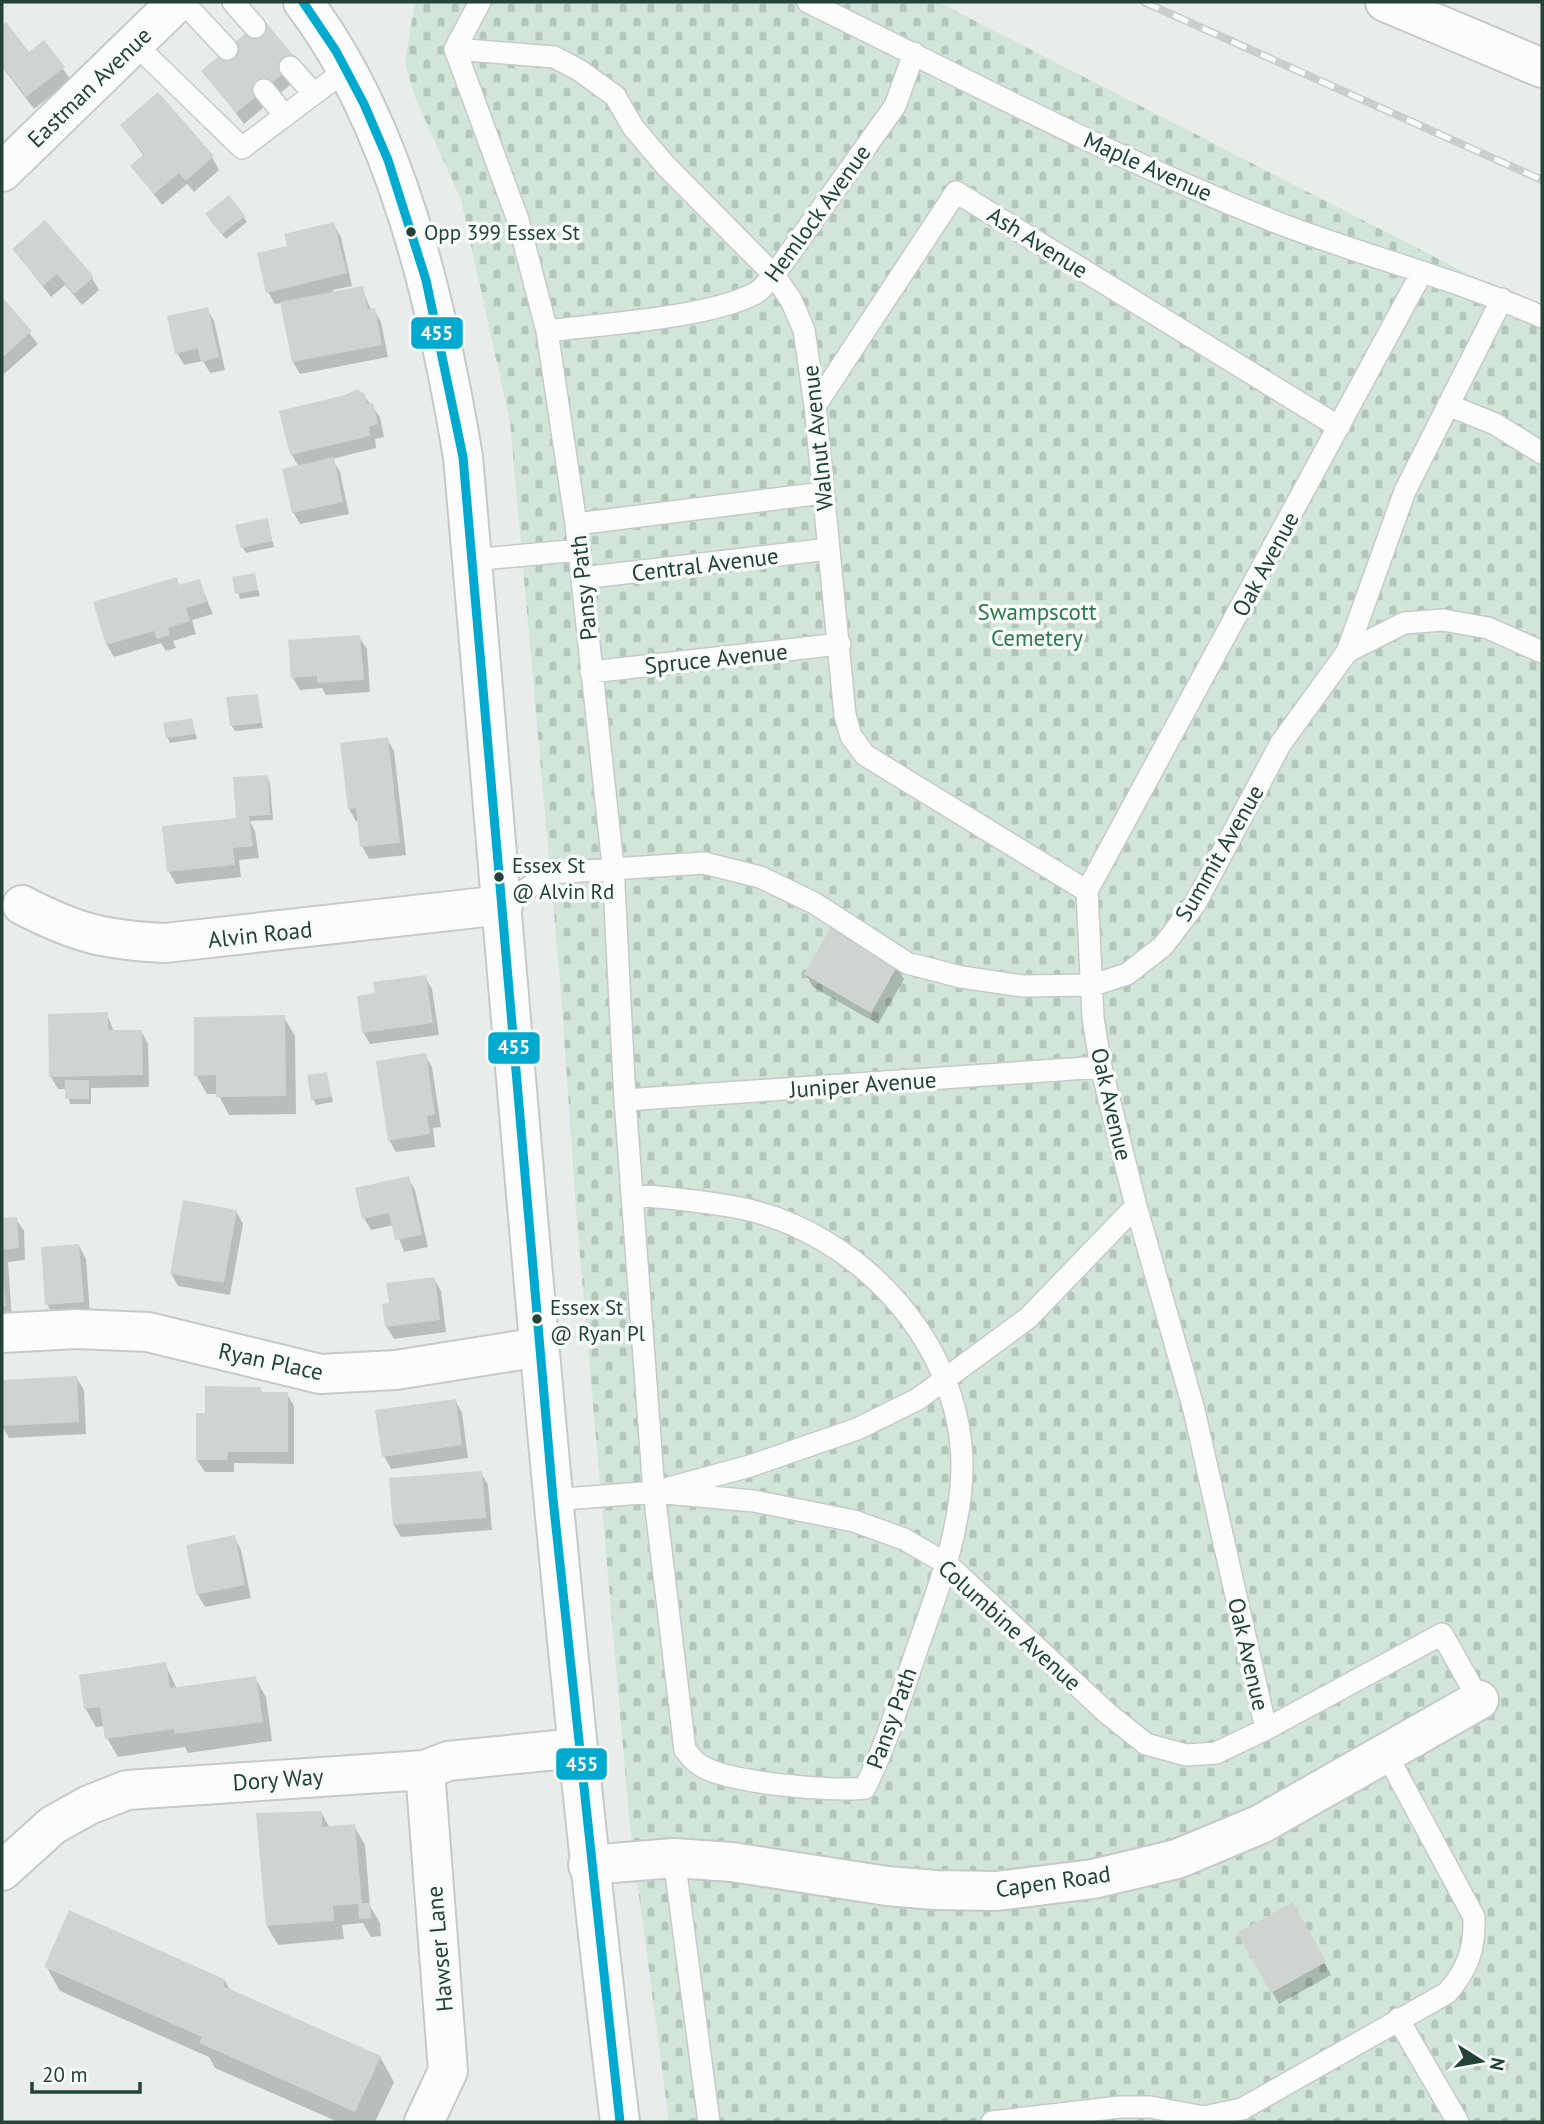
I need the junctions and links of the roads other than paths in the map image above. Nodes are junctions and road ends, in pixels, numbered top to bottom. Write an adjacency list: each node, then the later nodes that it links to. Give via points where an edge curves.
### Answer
1 (177, 2): 9 (street, Eastman Avenue)
2 (183, 2): 10 (lane)
3 (233, 2): 8 (lane)
4 (303, 2): 15 (street)
5 (480, 2): 11 (lane)
6 (808, 2): 12 (lane, Maple Avenue)
7 (1385, 2): 14 (street)
8 (255, 27)
9 (134, 43): 18 (lane, via 242,148); 19 (street, Eastman Avenue)
10 (227, 49)
11 (454, 49): 21 (lane, Walnut Avenue, via 554,57 579,70 615,96 633,127 665,165); 24 (lane, Pansy Path, via 518,220)
12 (914, 53): 20 (lane, Maple Avenue, via 1185,184 1274,222); 21 (lane, Hemlock Avenue, via 895,106)
13 (290, 67): 17 (lane)
14 (1542, 68)
15 (347, 69): 17 (lane); 33 (street, via 392,174 435,317 463,457)
16 (264, 90): 18 (lane)
17 (313, 94): 18 (lane)
18 (285, 116)
19 (2, 172)
20 (1422, 272): 22 (lane, Maple Avenue); 27 (lane, Oak Avenue)
21 (774, 275): 24 (lane, Hemlock Avenue, via 757,293 730,303); 26 (lane, Walnut Avenue, via 803,330)
22 (1502, 299): 23 (lane, Maple Avenue); 25 (lane)
23 (1542, 317)
24 (547, 331): 30 (lane, Pansy Path)
25 (1448, 405): 28 (lane, via 1495,424); 36 (lane, via 1405,491)
26 (815, 406): 27 (lane, Ash Avenue, via 956,192); 29 (lane, Walnut Avenue)
27 (1339, 427): 40 (lane, Oak Avenue)
28 (1542, 453)
29 (823, 493): 30 (lane); 32 (lane, Walnut Avenue)
30 (576, 524): 31 (lane, Pansy Path)
31 (580, 550): 33 (lane); 34 (lane, Pansy Path)
32 (829, 550): 34 (lane, Central Avenue); 35 (lane, Walnut Avenue)
33 (472, 560): 42 (street)
34 (582, 578): 38 (lane, Pansy Path)
35 (840, 644): 38 (lane, Spruce Avenue); 40 (lane, Walnut Avenue, via 845,715 851,736 865,755)
36 (1347, 652): 37 (lane, Summit Avenue, via 1405,623 1443,620 1488,628); 43 (lane, Summit Avenue, via 1281,743 1195,904 1163,946 1128,974)
37 (1542, 652)
38 (591, 672): 39 (lane, Pansy Path)
39 (613, 866): 42 (lane, Summit Avenue, via 550,873); 43 (lane, Summit Avenue, via 704,863 760,877 814,903 907,963 1023,986); 45 (lane, Pansy Path)
40 (1087, 891): 43 (lane, Oak Avenue)
41 (22, 905): 42 (street, Alvin Road, via 61,925 113,941 164,943)
42 (503, 905): 49 (street)
43 (1093, 985): 44 (lane, Oak Avenue)
44 (1101, 1067): 45 (lane, Juniper Avenue); 47 (lane, Oak Avenue)
45 (625, 1100): 46 (lane, Pansy Path)
46 (635, 1195): 50 (lane, Pansy Path, via 742,1208 804,1231 860,1265 906,1309); 51 (lane, Pansy Path)
47 (1136, 1206): 50 (lane, Columbine Avenue, via 1028,1318); 55 (lane, Oak Avenue, via 1194,1410)
48 (2, 1333): 49 (street, Ryan Place, via 148,1332 320,1374 396,1370)
49 (540, 1347): 52 (street)
50 (945, 1377): 51 (lane, Columbine Avenue, via 918,1399 858,1429); 53 (lane, Pansy Path, via 960,1424 962,1466)
51 (654, 1492): 52 (lane, Columbine Avenue); 53 (lane, Columbine Avenue, via 754,1501 854,1521 904,1539); 53 (lane, Pansy Path, via 685,1750 699,1765 722,1774 840,1791 865,1788)
52 (551, 1500): 56 (street)
53 (947, 1564): 55 (lane, Columbine Avenue, via 1146,1744 1186,1755 1216,1753)
54 (1479, 1700): 55 (lane, Oak Avenue, via 1442,1634); 57 (street, Capen Road)
55 (1266, 1729)
56 (577, 1748): 58 (street, Dory Way, via 448,1760); 60 (street, via 586,1803)
57 (1387, 1755): 59 (street, Capen Road, via 1261,1824 1177,1859 1093,1878 996,1891 935,1890 789,1868); 62 (lane, via 1474,1917 1475,1944 1464,1974 1447,1993)
58 (425, 1770): 61 (street, Dory Way, via 127,1790 53,1825); 63 (street, Hawser Lane, via 448,2071)
59 (674, 1858): 60 (street, Capen Road); 65 (lane)
60 (588, 1865): 64 (street)
61 (2, 1871)
62 (1398, 2019): 66 (lane, via 1242,2109 1220,2116 1121,2107); 67 (lane)
63 (424, 2122)
64 (620, 2122)
65 (709, 2122)
66 (992, 2122)
67 (1458, 2122)

